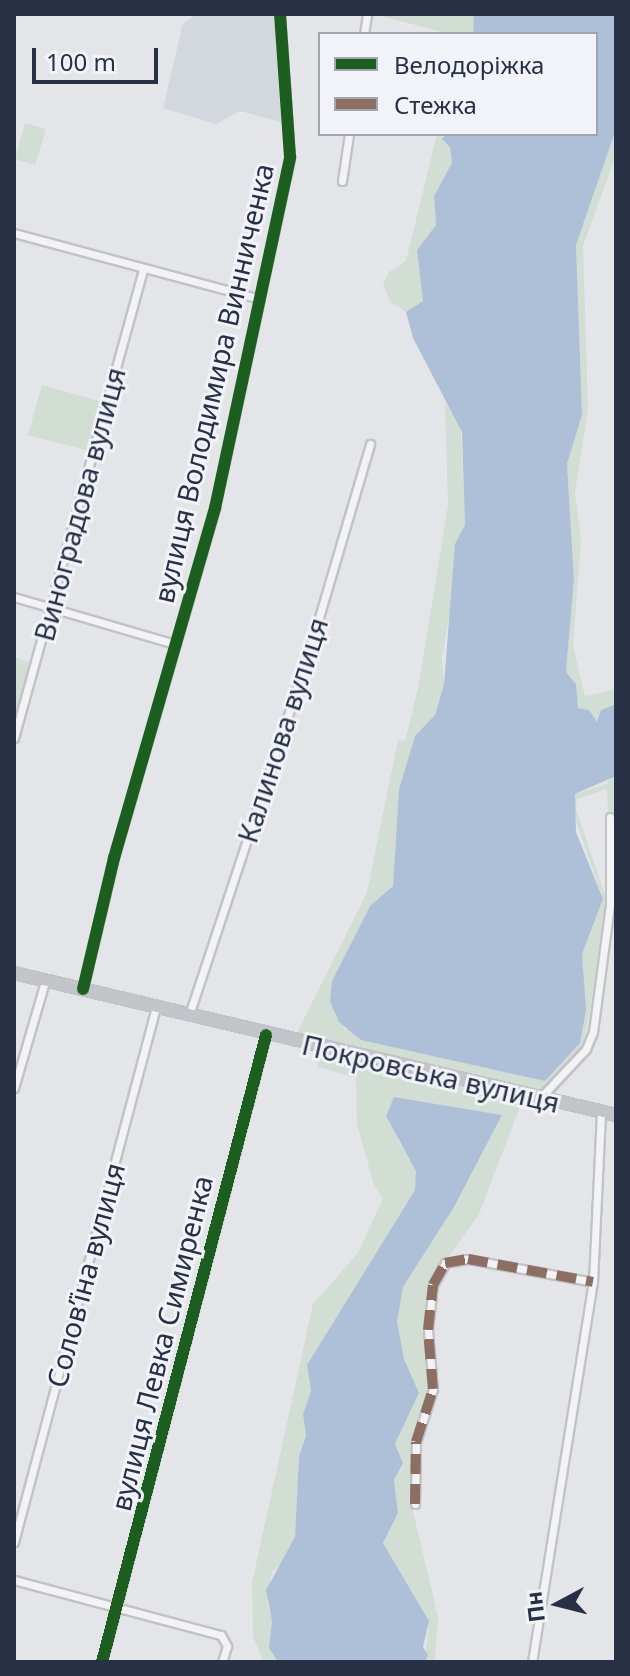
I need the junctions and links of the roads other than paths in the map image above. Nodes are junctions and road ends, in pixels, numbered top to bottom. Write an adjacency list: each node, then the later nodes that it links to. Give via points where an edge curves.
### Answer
1 (280, 14): 6 (street, вулиця Володимира Винниченка, via 292,148)
2 (349, 136): 3 (street)
3 (342, 181)
4 (15, 236): 5 (street)
5 (143, 269): 6 (street); 9 (street, Виноградова вулиця)
6 (256, 298): 10 (street, вулиця Володимира Винниченка, via 215,508)
7 (370, 444): 17 (street, Калинова вулиця, via 308,655)
8 (14, 597): 9 (street)
9 (51, 608): 10 (street); 11 (street, Виноградова вулиця)
10 (175, 644): 15 (street, вулиця Володимира Винниченка)
11 (14, 738)
12 (610, 817): 20 (street, via 610,905 593,1032 586,1049)
13 (14, 973): 14 (street, Покровська вулиця)
14 (45, 981): 15 (street, Покровська вулиця); 19 (street)
15 (83, 989): 16 (street, Покровська вулиця)
16 (156, 1007): 17 (street, Покровська вулиця); 25 (street, Соловʼїна вулиця)
17 (189, 1015): 18 (street, Покровська вулиця)
18 (266, 1035): 20 (street, Покровська вулиця); 27 (street, вулиця Левка Симиренка)
19 (14, 1088)
20 (539, 1099): 21 (street, Покровська вулиця)
21 (601, 1112): 22 (street, Покровська вулиця); 23 (street)
22 (616, 1115)
23 (593, 1282): 24 (street, via 468,1259 445,1263 433,1285 428,1330 433,1389 416,1442); 30 (street)
24 (415, 1504)
25 (14, 1542)
26 (14, 1580): 27 (street)
27 (116, 1609): 28 (street, вулиця Левка Симиренка); 29 (street, via 221,1635 227,1646)
28 (102, 1662)
29 (222, 1662)
30 (532, 1662)

